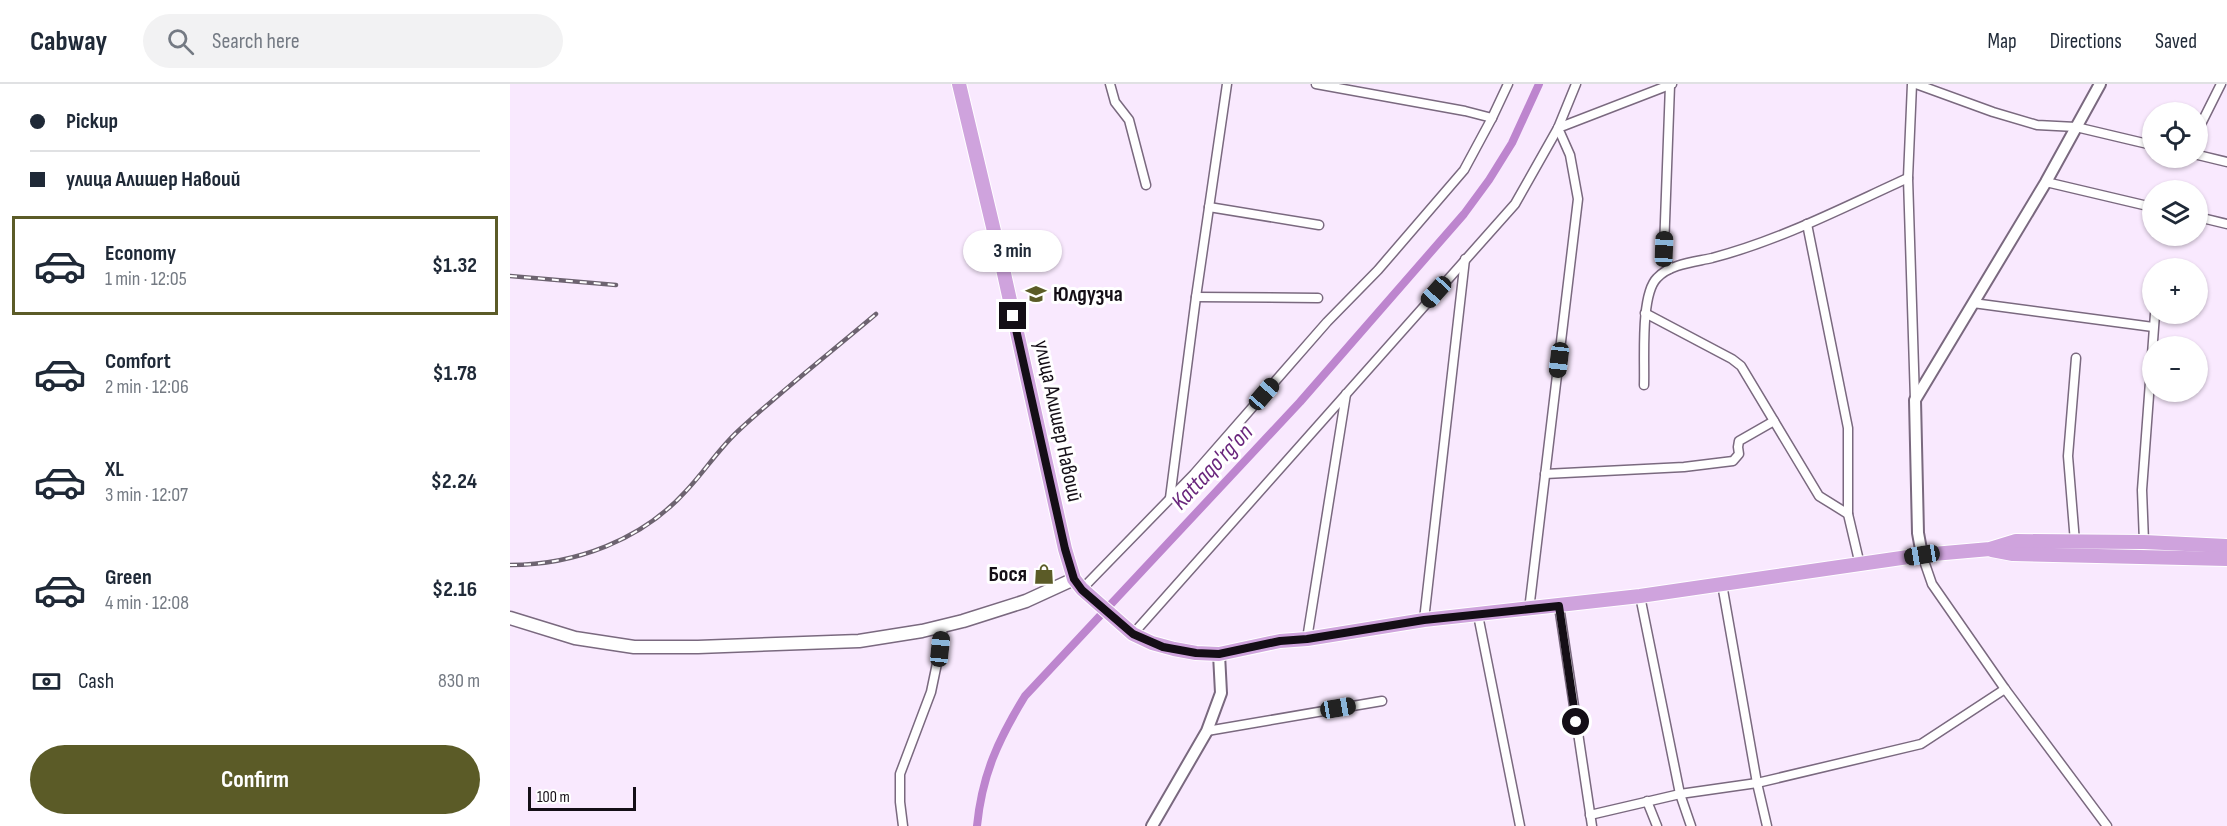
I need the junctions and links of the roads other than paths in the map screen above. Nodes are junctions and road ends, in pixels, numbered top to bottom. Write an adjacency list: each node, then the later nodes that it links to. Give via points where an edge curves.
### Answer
1 (959, 84): 50 (main road, улица Алишер Навоий, via 1065,549)
2 (1110, 84): 20 (street, via 1115,102 1129,120)
3 (1227, 84): 22 (street)
4 (1316, 84): 12 (street)
5 (1508, 84): 12 (street)
6 (1576, 84): 14 (street)
7 (1671, 84): 14 (street); 28 (street, via 1664,249)
8 (1914, 84): 13 (street, via 2037,125); 18 (street)
9 (2100, 84): 13 (street)
10 (2221, 84): 11 (street)
11 (2208, 110)
12 (1492, 118): 41 (street, via 1464,170)
13 (2076, 127): 15 (street); 19 (street)
14 (1558, 128): 27 (street, via 1515,204); 40 (street, via 1570,155 1578,199)
15 (2142, 143)
16 (2208, 157): 17 (street)
17 (2227, 162)
18 (1908, 178): 24 (street); 38 (street)
19 (2046, 182): 21 (street); 31 (street)
20 (1146, 184)
21 (2142, 205)
22 (1209, 207): 26 (street); 29 (street)
23 (2208, 219): 25 (street)
24 (1807, 224): 28 (street, via 1751,248); 42 (street, via 1848,428)
25 (2227, 224)
26 (1319, 225)
27 (1466, 259): 37 (street); 57 (street)
28 (1669, 269): 32 (street, via 1656,279)
29 (1196, 297): 30 (street); 41 (street)
30 (1318, 298)
31 (1973, 303): 34 (street); 38 (street)
32 (1645, 313): 36 (street); 39 (street, via 1741,366)
33 (2153, 324): 34 (street)
34 (2153, 327): 44 (street, via 2142,490)
35 (2076, 358): 43 (street, via 2068,456)
36 (1644, 385)
37 (1346, 393): 59 (street); 60 (street)
38 (1915, 400): 47 (street, via 1918,533)
39 (1774, 421): 40 (street, via 1740,441 1734,461); 42 (street, via 1819,496)
40 (1545, 474): 54 (street)
41 (1170, 499): 50 (street)
42 (1848, 514): 49 (street)
43 (2075, 542): 44 (main road); 46 (main road, via 2016,541)
44 (2144, 542): 45 (main road)
45 (2227, 546)
46 (1990, 549): 47 (main road); 48 (main road, via 2013,554)
47 (1922, 555): 49 (main road); 62 (street, via 1932,584)
48 (2227, 559)
49 (1860, 565): 51 (main road)
50 (1078, 584): 58 (main road); 59 (main road)
51 (1722, 584): 52 (main road); 65 (street)
52 (1640, 596): 53 (main road); 66 (street)
53 (1559, 606): 54 (main road); 68 (street)
54 (1529, 610): 55 (main road)
55 (1478, 615): 57 (main road); 71 (street)
56 (510, 618): 58 (main road, via 604,644 666,648 859,641)
57 (1424, 620): 60 (main road)
58 (943, 626): 69 (street, via 931,692 900,774)
59 (1133, 634): 61 (main road, via 1174,649)
60 (1307, 639): 61 (main road)
61 (1219, 654): 64 (street, via 1221,693)
62 (2005, 689): 65 (street, via 1921,744); 76 (street)
63 (1382, 700): 64 (street)
64 (1207, 731): 70 (street)
65 (1757, 783): 66 (street); 75 (street)
66 (1680, 794): 67 (street); 74 (street)
67 (1647, 801): 68 (street); 73 (street)
68 (1590, 816): 72 (street)
69 (903, 826)
70 (1152, 826)
71 (1520, 826)
72 (1592, 826)
73 (1657, 826)
74 (1691, 826)
75 (1767, 826)
76 (2107, 826)

